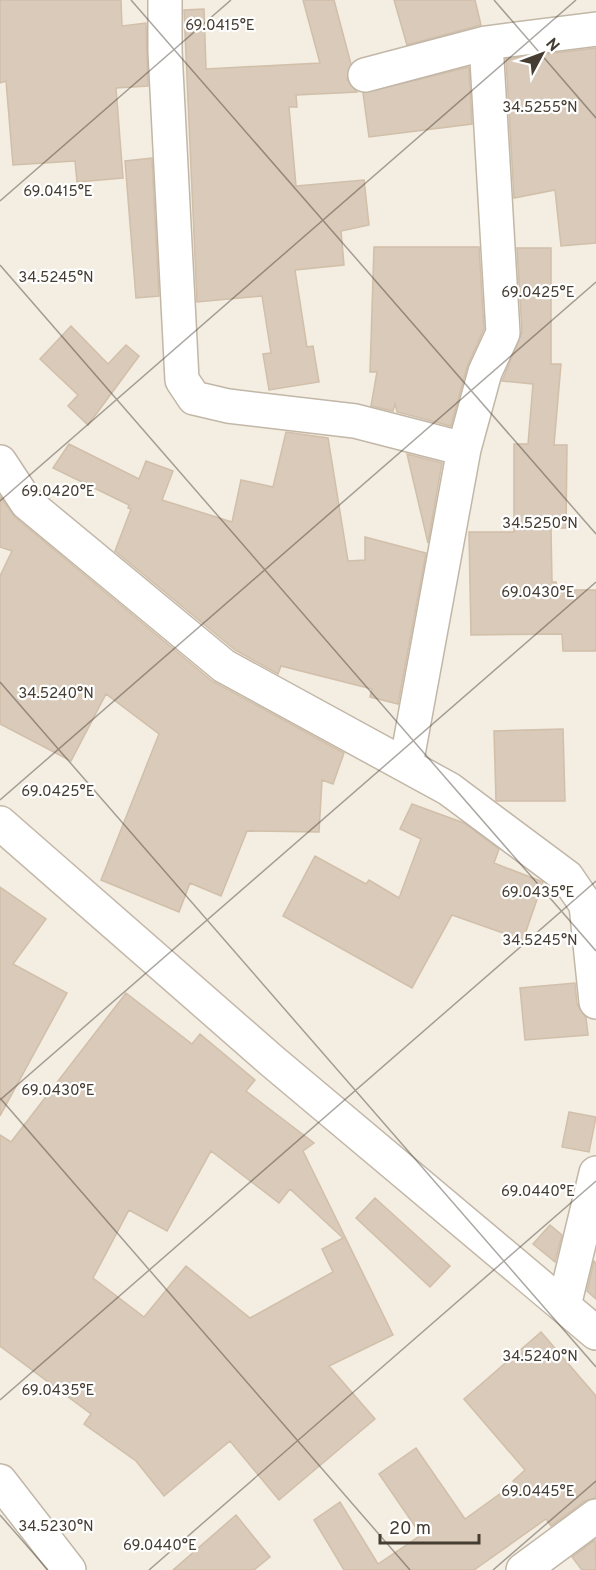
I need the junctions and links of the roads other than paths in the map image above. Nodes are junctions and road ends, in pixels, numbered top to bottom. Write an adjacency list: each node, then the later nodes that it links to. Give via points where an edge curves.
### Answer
1 (165, 0): 5 (street, via 182,380 194,398 228,406 355,421)
2 (596, 28): 3 (street)
3 (486, 43): 4 (street); 5 (street, via 503,333 485,372)
4 (365, 75)
5 (464, 449): 7 (street)
6 (0, 462): 7 (street, via 27,502 224,666)
7 (406, 765): 9 (street, via 449,789 567,877 586,906)
8 (0, 823): 11 (street, via 272,1061)
9 (596, 1002)
10 (596, 1173): 11 (street)
11 (564, 1306): 12 (street)
12 (596, 1333)
13 (0, 1480): 15 (street)
14 (596, 1516): 16 (street)
15 (69, 1570)
16 (523, 1570)

